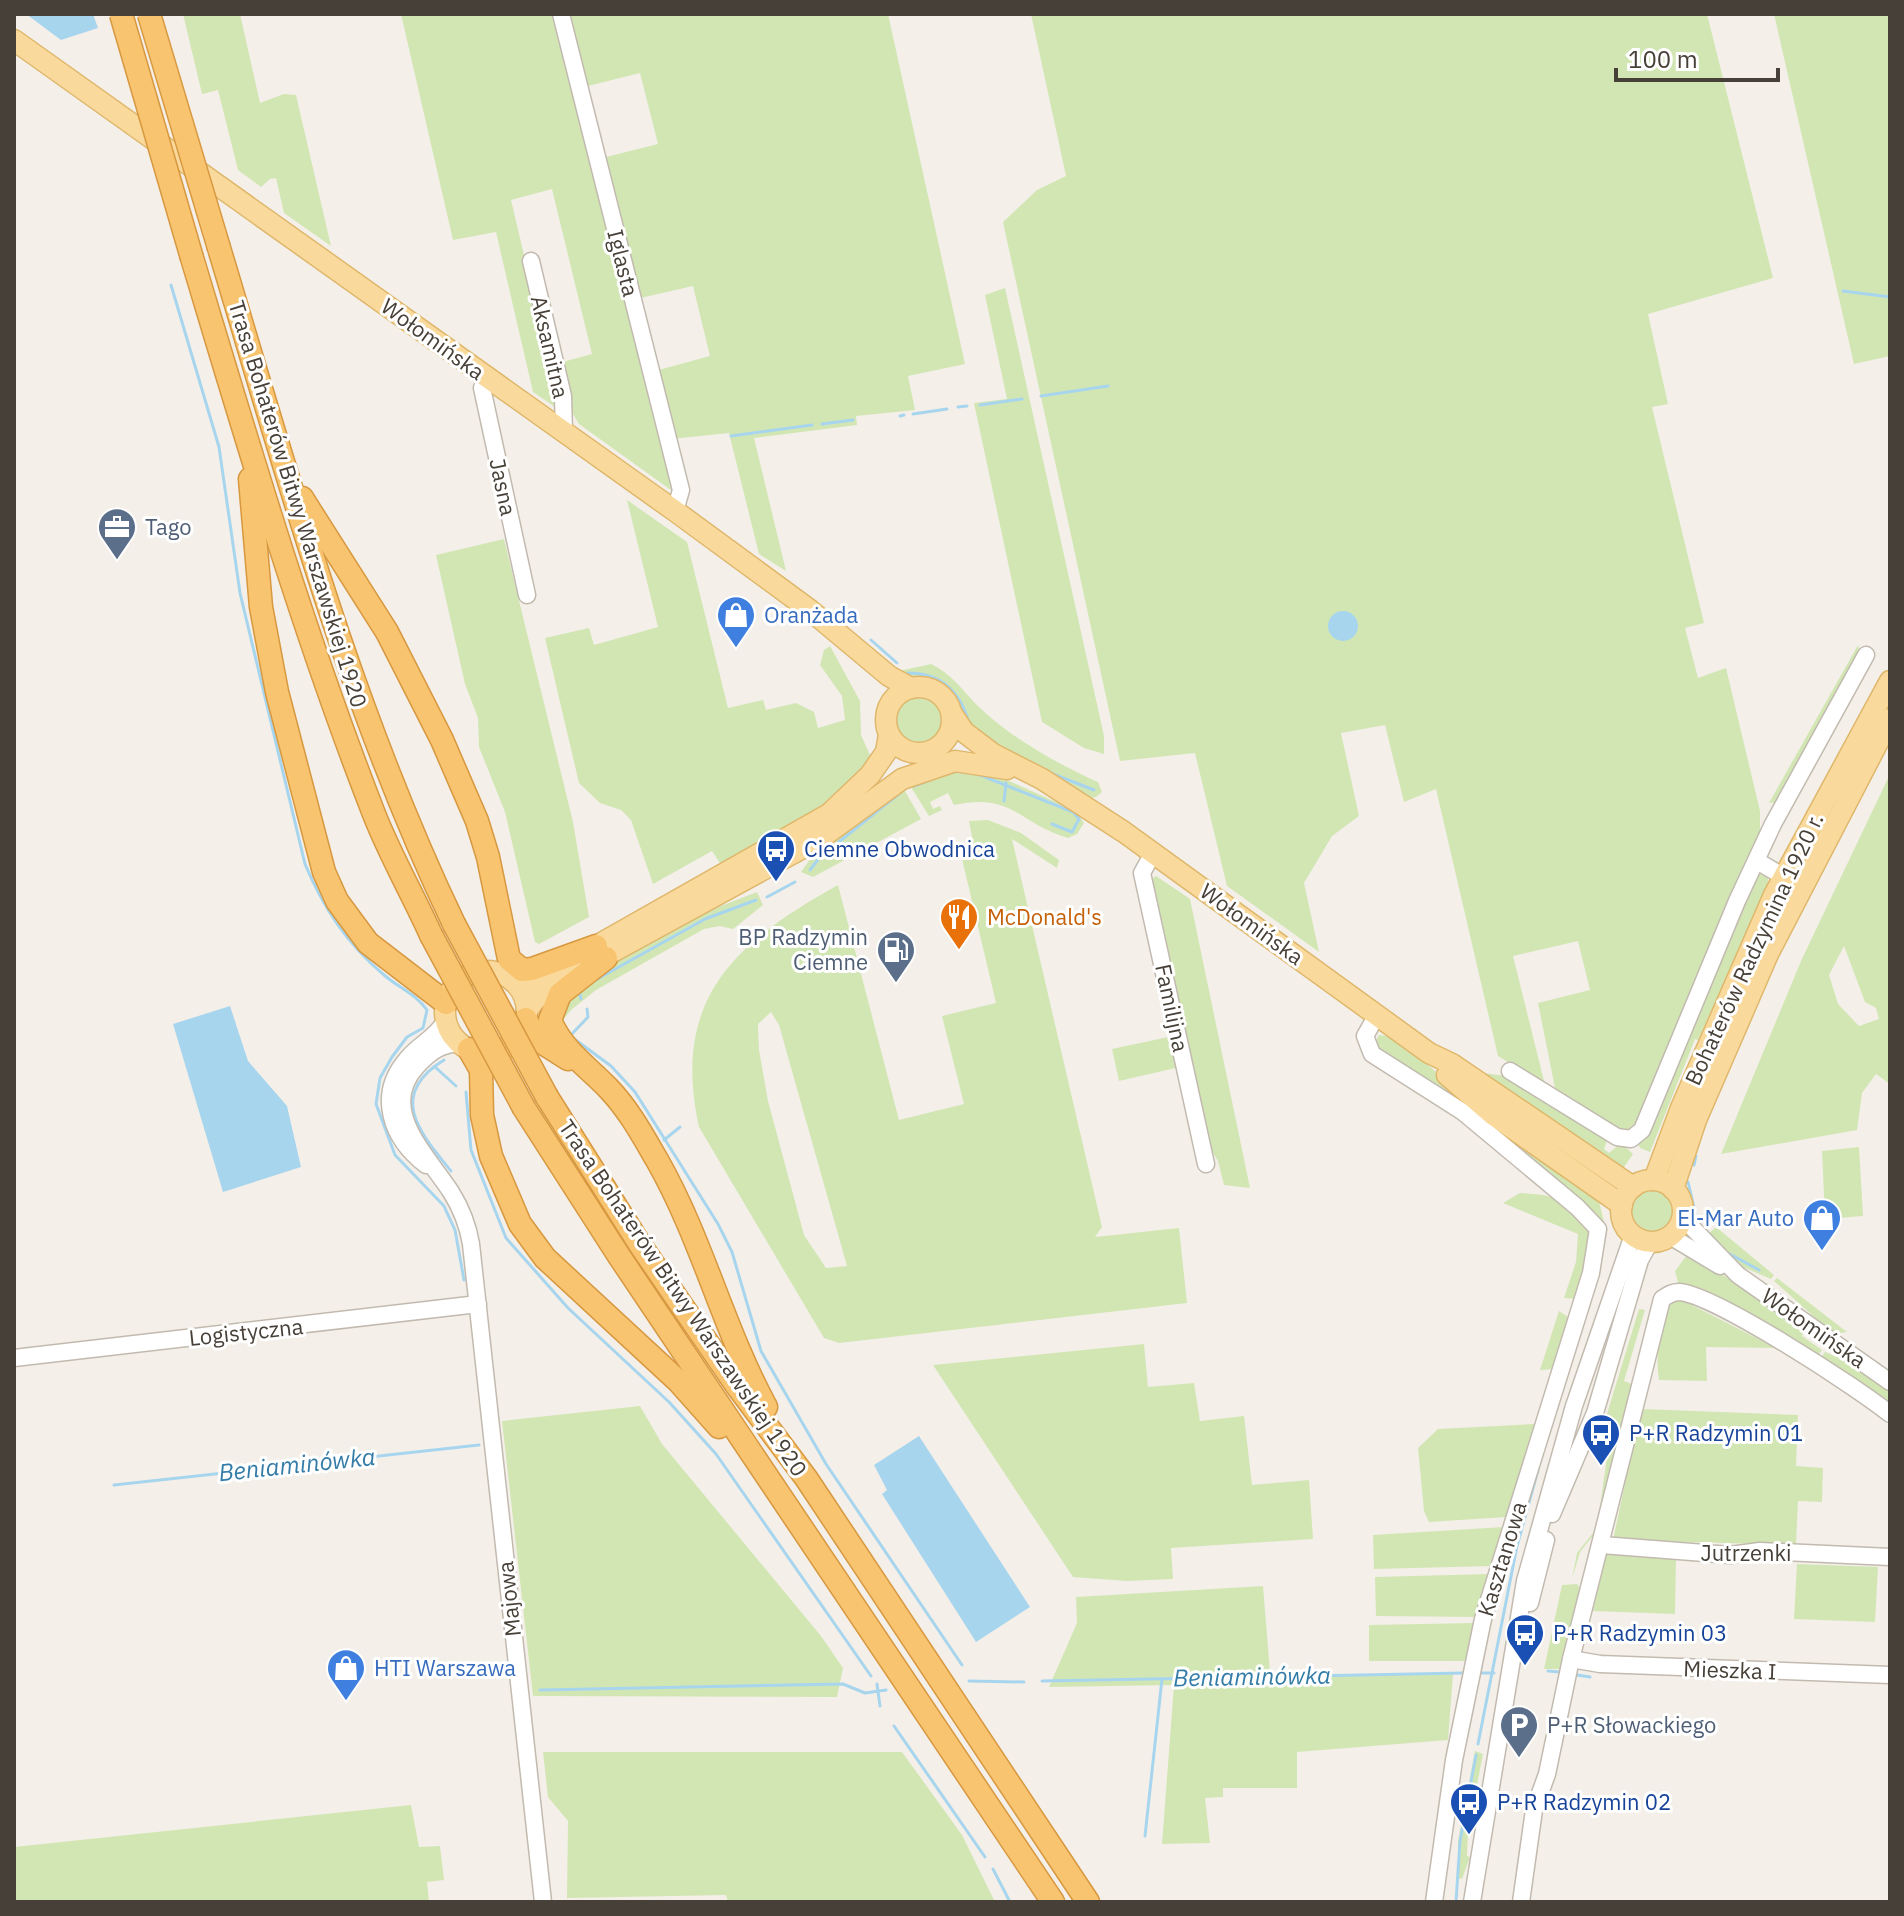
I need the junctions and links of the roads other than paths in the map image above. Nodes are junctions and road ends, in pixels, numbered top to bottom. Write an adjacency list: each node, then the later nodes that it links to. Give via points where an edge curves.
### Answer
1 (121, 14): 8 (highway, Trasa Bohaterów Bitwy Warszawskiej 1920, bridge)
2 (149, 14): 9 (highway, Trasa Bohaterów Bitwy Warszawskiej 1920, bridge)
3 (561, 14): 10 (street, Iglasta, via 681,490)
4 (14, 40): 6 (main road, Wołomińska)
5 (531, 261): 7 (street, Aksamitna, via 563,396)
6 (487, 379): 7 (main road, Wołomińska); 11 (street, Jasna, via 482,388)
7 (564, 433): 10 (main road, Wołomińska)
8 (247, 442): 31 (highway, via 261,607 324,872 337,901 368,943); 51 (highway, Trasa Bohaterów Bitwy Warszawskiej 1920, bridge, via 375,817 431,935 524,1108)
9 (287, 473): 28 (highway, via 387,632 442,740 477,821); 50 (highway, Trasa Bohaterów Bitwy Warszawskiej 1920, bridge, via 367,722 454,924 547,1097 666,1282)
10 (675, 511): 12 (main road, Wołomińska)
11 (527, 595)
12 (849, 642): 15 (main road, Wołomińska); 16 (main road, Wołomińska)
13 (1866, 655): 26 (street)
14 (1890, 681): 27 (main road, Bohaterów Radzymina 1920 r.)
15 (911, 688): 16 (main road); 17 (main road, via 937,693)
16 (890, 703): 19 (main road)
17 (952, 714): 20 (main road); 23 (main road, Wołomińska, via 964,732 993,754)
18 (1890, 719): 27 (main road, Bohaterów Radzymina 1920 r.)
19 (889, 735): 21 (main road); 29 (main road, via 886,752 870,775 829,814)
20 (943, 743): 21 (main road, via 929,752); 22 (main road, Wołomińska)
21 (913, 753): 24 (main road)
22 (1007, 769): 23 (main road, Wołomińska); 24 (main road, via 946,762 891,784)
23 (1073, 798): 25 (main road, Wołomińska)
24 (860, 808): 29 (main road, via 821,838)
25 (1153, 853): 33 (main road, Wołomińska); 38 (street, Familijna, via 1142,873)
26 (1757, 861): 27 (street); 36 (street, via 1635,1137 1617,1137)
27 (1792, 881): 40 (main road, Bohaterów Radzymina 1920 r., via 1716,1073)
28 (497, 901): 29 (highway, via 505,952 522,970); 30 (highway, via 493,949)
29 (601, 952): 30 (main road, via 532,982); 32 (main road, via 542,992); 37 (highway, via 560,994 550,1020 563,1044)
30 (510, 979): 31 (main road, via 473,973 456,984); 32 (main road)
31 (446, 1012): 34 (main road); 39 (street, via 436,1035 406,1059 395,1076 388,1106 408,1152)
32 (526, 1015): 34 (main road, via 518,1037 500,1050); 37 (highway, via 535,1038)
33 (1377, 1015): 35 (main road, Wołomińska); 59 (street, Kasztanowa, via 1365,1036 1372,1054 1450,1102 1598,1229 1597,1251 1483,1619 1454,1760)
34 (464, 1046): 39 (street, Majowa, via 448,1044 428,1056 407,1078 403,1092 407,1127); 51 (highway, via 481,1070 482,1115 491,1156 513,1212 533,1243 678,1381)
35 (1429, 1053): 41 (main road, Wołomińska); 42 (main road, Wołomińska, via 1492,1114)
36 (1510, 1071)
37 (593, 1074): 50 (highway, via 636,1125 682,1207 746,1367)
38 (1206, 1164)
39 (437, 1174): 46 (street, Majowa, via 469,1231)
40 (1663, 1184): 41 (main road); 43 (main road, via 1681,1201)
41 (1633, 1187): 42 (main road)
42 (1622, 1205): 44 (main road, via 1624,1225)
43 (1682, 1217): 44 (main road); 45 (street, Wołomińska)
44 (1651, 1238): 45 (street, Wołomińska); 60 (street, via 1545,1500 1525,1581)
45 (1738, 1275): 48 (street, Wołomińska)
46 (478, 1304): 47 (street, Logistyczna); 56 (street, Majowa)
47 (14, 1358)
48 (1890, 1382)
49 (1890, 1414): 52 (street, via 1781,1341 1692,1295 1676,1292 1662,1299 1655,1318)
50 (806, 1478): 58 (highway, Trasa Bohaterów Bitwy Warszawskiej 1920)
51 (781, 1497): 57 (highway, Trasa Bohaterów Bitwy Warszawskiej 1920)
52 (1602, 1545): 53 (street, Jutrzenki, via 1730,1555 1760,1551); 54 (street)
53 (1890, 1557)
54 (1571, 1659): 55 (street, Mieszka I); 61 (street, via 1529,1834)
55 (1890, 1675)
56 (543, 1902)
57 (1053, 1902)
58 (1088, 1902)
59 (1434, 1902)
60 (1472, 1902)
61 (1521, 1902)

